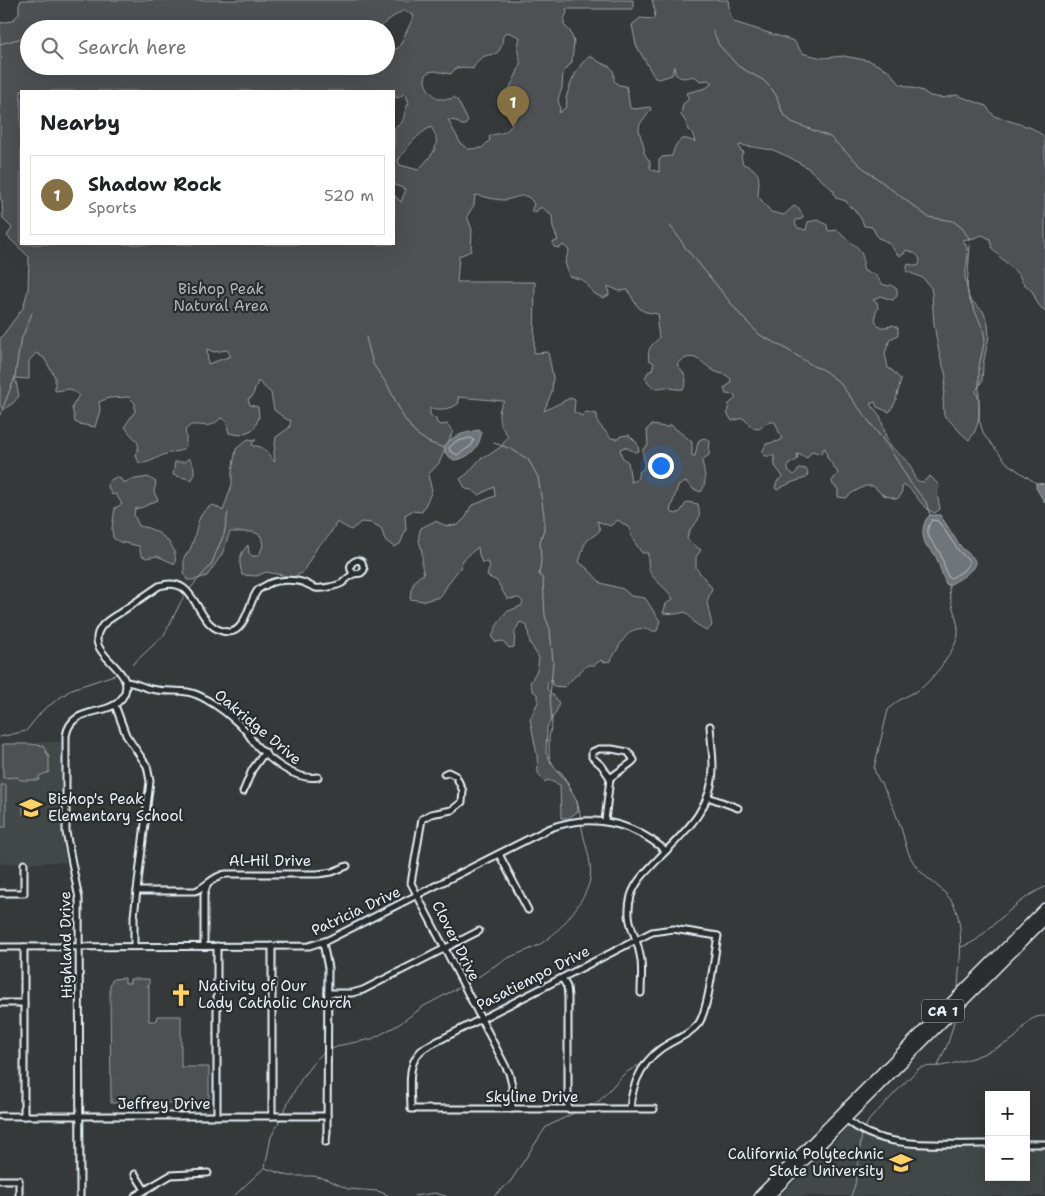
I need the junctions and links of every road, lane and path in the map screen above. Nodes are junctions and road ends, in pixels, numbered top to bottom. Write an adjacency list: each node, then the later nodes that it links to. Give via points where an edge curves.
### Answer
1 (354, 574): 2 (street, via 340,584 316,588 300,581 269,584 257,591 242,623 230,632 209,624 181,586 158,586 107,621 98,633 99,648 123,674)
2 (126, 682): 3 (street, via 124,695); 5 (street, Oakridge Drive, via 153,689 181,690 210,701 243,728)
3 (115, 704): 18 (street, via 126,735 150,776); 27 (street, Highland Drive, via 76,718 67,731 66,832 78,890)
4 (710, 726): 10 (street, via 713,770)
5 (265, 752): 7 (street, Oakridge Drive, via 291,773); 9 (street, via 252,770)
6 (444, 774): 20 (street, Clover Drive, via 448,772 456,776 463,798 452,810 422,819 411,874 411,882)
7 (318, 777)
8 (610, 778): 8 (street, via 634,760 628,752 612,749 592,752 592,757); 12 (street)
9 (243, 792)
10 (708, 797): 11 (street); 13 (street, via 698,816)
11 (738, 808)
12 (604, 821): 13 (street, Patricia Drive, via 644,834); 14 (street, Patricia Drive, via 585,820 554,827)
13 (666, 851): 25 (street, via 643,874 632,893 629,915)
14 (499, 854): 20 (street, Patricia Drive); 22 (street)
15 (24, 864): 19 (street, via 24,893)
16 (348, 866): 17 (street, Al-Hil Drive, via 318,874 219,874)
17 (208, 882): 18 (street, Al-Hil Drive, via 195,891); 29 (street, via 204,895)
18 (137, 891): 28 (street)
19 (0, 893)
20 (418, 894): 26 (street, Patricia Drive); 34 (street, Clover Drive)
21 (1045, 908): 52 (highway, CA 1)
22 (528, 910)
23 (1045, 919): 52 (highway, CA 1)
24 (479, 932): 34 (street)
25 (635, 940): 35 (street, Pasatiempo Drive); 37 (street, via 641,960); 44 (street, Pasatiempo Drive, via 666,929 718,936 701,1018 690,1032 662,1047 649,1059 635,1083)
26 (324, 942): 31 (street, Patricia Drive, via 309,946); 36 (street)
27 (80, 946): 28 (street, Patricia Drive); 33 (street, Patricia Drive); 48 (street, Highland Drive)
28 (134, 946): 29 (street, Patricia Drive)
29 (204, 946): 30 (street, Patricia Drive)
30 (217, 946): 31 (street, Patricia Drive); 49 (street)
31 (272, 946): 50 (street)
32 (0, 947): 33 (street, Patricia Drive)
33 (24, 947): 39 (street)
34 (446, 948): 36 (street, via 363,990); 40 (street, Clover Drive)
35 (562, 978): 40 (street, Pasatiempo Drive); 43 (street, via 568,997)
36 (328, 993): 51 (street)
37 (641, 993)
38 (0, 1003): 39 (street)
39 (24, 1003): 47 (street)
40 (481, 1019): 41 (street, Pasatiempo Drive, via 416,1054 411,1071); 42 (street, Clover Drive, via 509,1073)
41 (411, 1109): 42 (street, Skyline Drive)
42 (512, 1109): 43 (street, Skyline Drive)
43 (568, 1109): 44 (street, Skyline Drive)
44 (630, 1109): 45 (street, Skyline Drive)
45 (654, 1109)
46 (0, 1116): 47 (street, Jeffrey Drive)
47 (24, 1116): 48 (street, Jeffrey Drive)
48 (79, 1116): 49 (street, Jeffrey Drive); 62 (street, Highland Drive)
49 (217, 1116): 50 (street, Jeffrey Drive)
50 (272, 1116): 51 (street, Jeffrey Drive)
51 (328, 1116): 53 (street)
52 (843, 1116): 54 (street, via 858,1129 904,1143); 64 (highway, CA 1); 65 (highway, CA 1)
53 (326, 1142)
54 (985, 1144)
55 (1030, 1144): 56 (street)
56 (1045, 1144)
57 (208, 1173): 60 (street, via 171,1175)
58 (135, 1174): 60 (street)
59 (0, 1180): 61 (street, via 19,1180)
60 (145, 1190): 63 (street)
61 (19, 1196)
62 (80, 1196)
63 (135, 1196)
64 (759, 1196)
65 (769, 1196)

